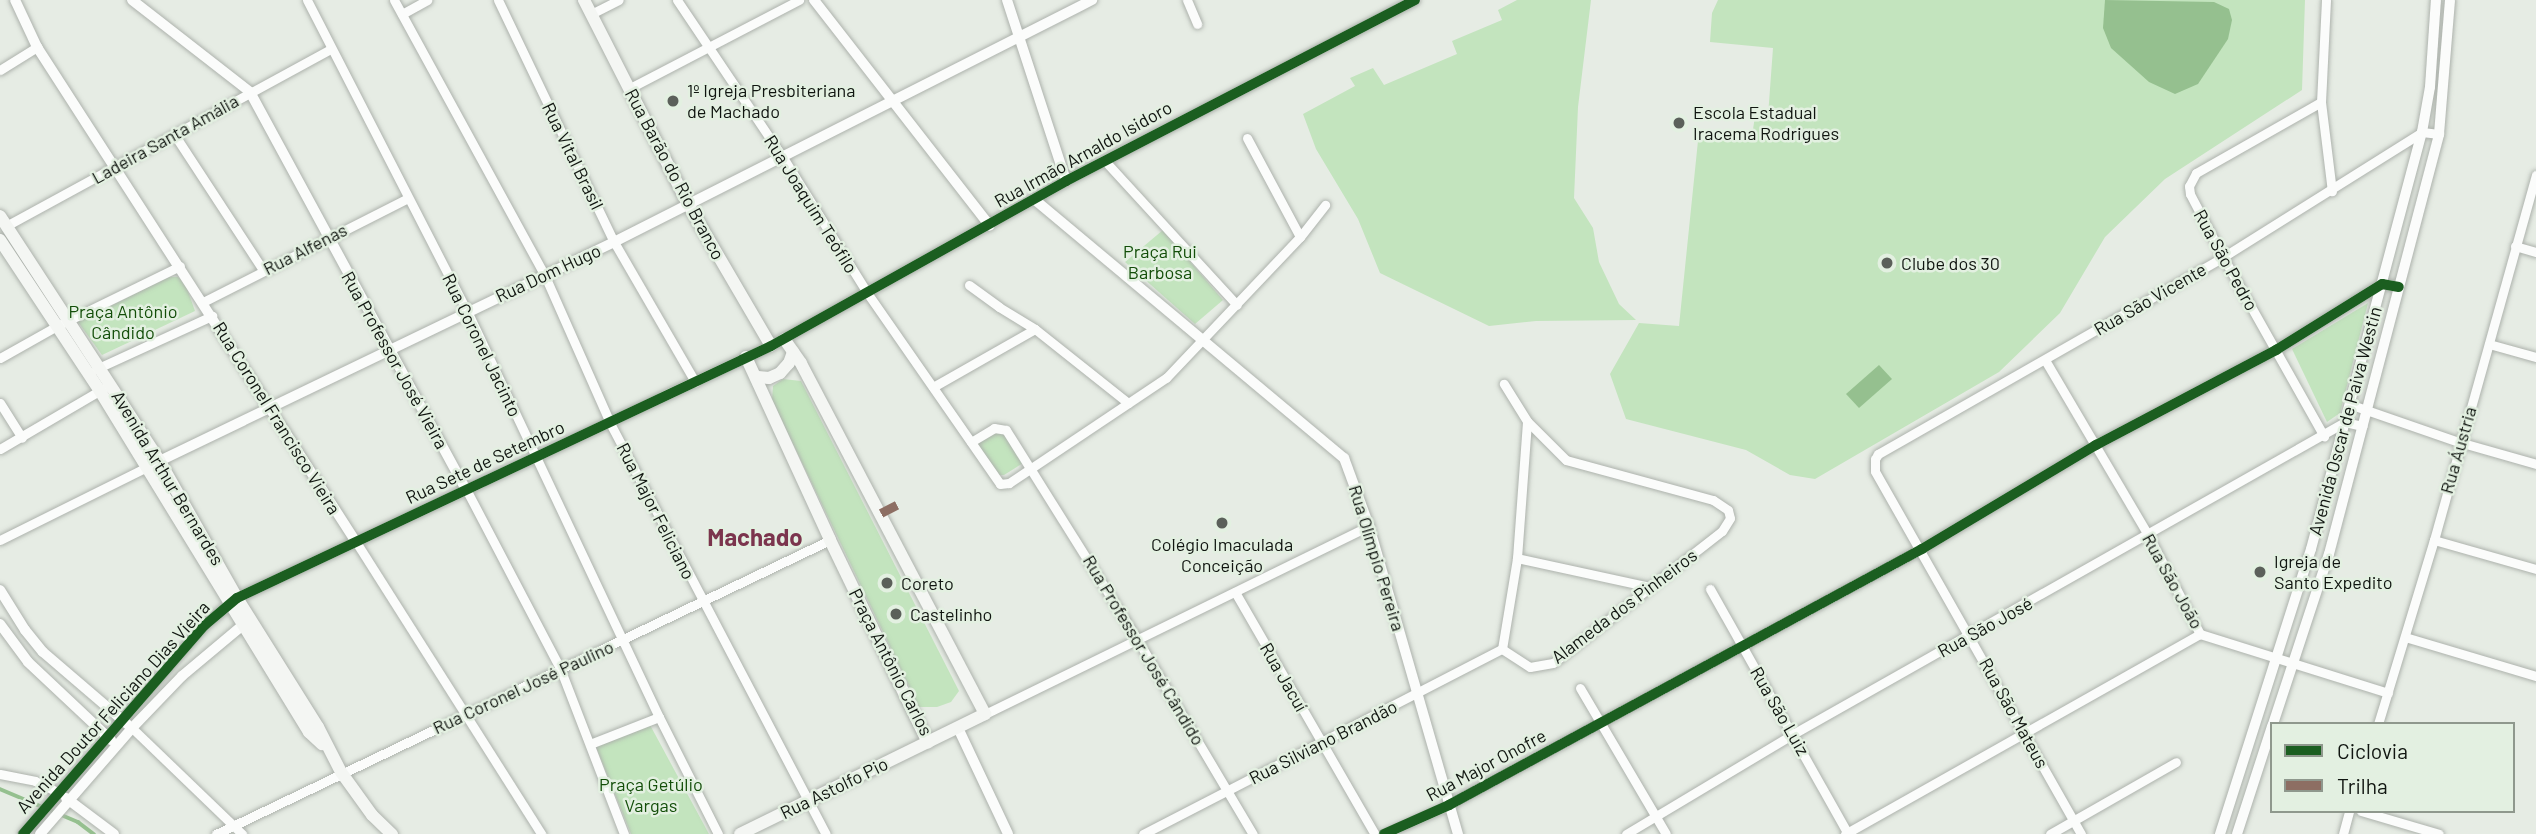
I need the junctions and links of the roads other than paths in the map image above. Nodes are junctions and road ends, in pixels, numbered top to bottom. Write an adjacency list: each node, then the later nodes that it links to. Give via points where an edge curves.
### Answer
1 (15, 0): 25 (street, Rua Coronel Francisco Vieira)
2 (132, 0): 29 (street)
3 (307, 0): 26 (street, Rua Coronel Jacinto)
4 (394, 0): 20 (street, Rua Major Feliciano)
5 (428, 0): 20 (street)
6 (498, 0): 51 (street, Rua Vital Brasil)
7 (584, 0): 21 (main road, Rua Barão do Rio Branco)
8 (619, 0): 21 (street)
9 (677, 0): 24 (street, Rua Joaquim Teófilo)
10 (799, 0): 24 (street)
11 (814, 0): 30 (street)
12 (1007, 0): 23 (street)
13 (1092, 0): 23 (street, Rua Dom Hugo)
14 (1187, 0): 22 (street)
15 (1415, 0): 19 (street, Rua Irmão Arnaldo Isidoro)
16 (2326, 0): 31 (street)
17 (2436, 0): 32 (street, Avenida Oscar de Paiva Westin)
18 (2450, 0): 34 (street, Avenida Oscar de Paiva Westin)
19 (1397, 4): 37 (street, Rua Irmão Arnaldo Isidoro)
20 (402, 14): 57 (street, Rua Major Feliciano)
21 (591, 14): 28 (main road, Rua Barão do Rio Branco)
22 (1197, 24)
23 (1019, 36): 30 (street, Rua Dom Hugo); 40 (street)
24 (708, 46): 28 (street); 36 (street, Rua Joaquim Teófilo)
25 (37, 47): 27 (street); 38 (street, Rua Coronel Francisco Vieira)
26 (331, 49): 29 (street, Ladeira Santa Amália); 42 (street, Rua Coronel Jacinto)
27 (0, 70)
28 (628, 89): 44 (main road, Rua Barão do Rio Branco)
29 (250, 92): 33 (street, Ladeira Santa Amália); 48 (street, Rua Professor José Vieira)
30 (891, 101): 36 (street, Rua Dom Hugo); 47 (street)
31 (2322, 102): 41 (street); 54 (street, Rua São Pedro, via 2191,178 2190,194)
32 (2422, 132): 34 (street); 41 (street, Rua São Vicente); 59 (street, Avenida Oscar de Paiva Westin)
33 (174, 134): 38 (street, Ladeira Santa Amália); 56 (street)
34 (2439, 134): 61 (street, Avenida Oscar de Paiva Westin)
35 (1247, 138): 49 (street)
36 (782, 156): 44 (street, Rua Dom Hugo); 63 (street, Rua Joaquim Teófilo)
37 (1105, 161): 40 (street, Rua Irmão Arnaldo Isidoro); 65 (street)
38 (116, 166): 46 (street, Ladeira Santa Amália); 55 (street, Rua Coronel Francisco Vieira)
39 (2536, 175): 52 (street, Rua Áustria)
40 (1066, 181): 43 (street, Rua Irmão Arnaldo Isidoro)
41 (2332, 191): 54 (street, Rua São Vicente)
42 (408, 198): 48 (street, Rua Alfenas); 66 (street, Rua Coronel Jacinto)
43 (1034, 200): 47 (street, Rua Irmão Arnaldo Isidoro); 72 (street)
44 (688, 204): 51 (street, Rua Dom Hugo); 74 (main road, Rua Barão do Rio Branco)
45 (1325, 205): 49 (street)
46 (2, 224): 58 (main road, Avenida Arthur Bernardes)
47 (990, 226): 63 (street, Rua Irmão Arnaldo Isidoro)
48 (329, 237): 56 (street, Rua Alfenas); 75 (street, Rua Professor José Vieira)
49 (1300, 237): 65 (street)
50 (0, 240): 62 (main road, Avenida Arthur Bernardes)
51 (614, 242): 57 (street, Rua Dom Hugo); 85 (street, Rua Vital Brasil)
52 (2515, 246): 53 (street); 73 (street, Rua Áustria)
53 (2536, 252)
54 (2223, 257): 76 (street, Rua São Pedro); 81 (street, Rua São Vicente)
55 (180, 266): 64 (street, Rua Coronel Francisco Vieira); 68 (street)
56 (263, 270): 64 (street, Rua Alfenas)
57 (545, 275): 66 (street, Rua Dom Hugo); 97 (street, Rua Major Feliciano)
58 (44, 283): 62 (main road); 68 (main road, Avenida Arthur Bernardes)
59 (2382, 284): 61 (street); 76 (street, Rua Major Onofre); 92 (street, Avenida Oscar de Paiva Westin)
60 (969, 285): 70 (street)
61 (2399, 286): 94 (street, Avenida Oscar de Paiva Westin)
62 (32, 291): 69 (main road, Avenida Arthur Bernardes)
63 (868, 294): 71 (street, Rua Irmão Arnaldo Isidoro); 88 (street, Rua Joaquim Teófilo)
64 (203, 302): 67 (street, Rua Coronel Francisco Vieira)
65 (1237, 305): 72 (street)
66 (467, 311): 75 (street, Rua Dom Hugo); 105 (street, Rua Coronel Jacinto)
67 (212, 316): 82 (street); 93 (street, Rua Coronel Francisco Vieira)
68 (68, 320): 69 (street); 82 (main road, Avenida Arthur Bernardes)
69 (55, 327): 80 (street); 83 (main road, Avenida Arthur Bernardes)
70 (1035, 329): 88 (street); 91 (street)
71 (784, 339): 74 (street, Rua Irmão Arnaldo Isidoro); 77 (main road)
72 (1205, 340): 91 (street, via 1166,378); 112 (street, Rua Olímpio Pereira, via 1344,458)
73 (2489, 344): 79 (street); 102 (street, Rua Áustria)
74 (771, 346): 78 (street)
75 (389, 349): 93 (street, Rua Dom Hugo); 111 (street, Rua Professor José Vieira)
76 (2276, 349): 99 (street, Rua São Pedro); 103 (street, Rua Major Onofre)
77 (793, 352): 84 (main road, via 780,373); 150 (main road)
78 (746, 357): 84 (main road, Praça Antônio Carlos); 85 (street, Rua Sete de Setembro)
79 (2536, 357)
80 (0, 358)
81 (2045, 360): 103 (street, Rua São João); 106 (street, Rua São Vicente)
82 (100, 366): 83 (street); 86 (main road, Avenida Arthur Bernardes)
83 (87, 373): 89 (main road, Avenida Arthur Bernardes)
84 (758, 377): 115 (main road, Praça Antônio Carlos)
85 (695, 382): 97 (street, Rua Sete de Setembro)
86 (111, 383): 89 (street); 107 (main road, Avenida Arthur Bernardes)
87 (1504, 384): 95 (street)
88 (933, 387): 101 (street, Rua Joaquim Teófilo)
89 (100, 391): 100 (street); 109 (main road, Avenida Arthur Bernardes)
90 (0, 403): 100 (street)
91 (1128, 403): 110 (street)
92 (2349, 404): 94 (street); 96 (street, Avenida Oscar de Paiva Westin)
93 (268, 408): 107 (street, Rua Dom Hugo); 117 (street, Rua Coronel Francisco Vieira)
94 (2367, 410): 98 (street, Avenida Oscar de Paiva Westin); 102 (street)
95 (1527, 421): 122 (street); 124 (street, Alameda dos Pinheiros, via 1566,460 1713,500 1728,510 1728,525 1722,531)
96 (2345, 422): 98 (street); 99 (street, Rua São José); 118 (street, Avenida Oscar de Paiva Westin)
97 (610, 423): 105 (street, Rua Sete de Setembro); 129 (street, Rua Major Feliciano)
98 (2363, 426): 120 (street, Avenida Oscar de Paiva Westin)
99 (2324, 436): 113 (street, Rua São José)
100 (22, 438): 104 (street)
101 (971, 442): 110 (street, Rua Professor José Cândido, via 1000,427); 110 (street, Rua Joaquim Teófilo, via 1000,484)
102 (2459, 442): 108 (street); 116 (street, Rua Áustria)
103 (2096, 445): 113 (street, Rua São João); 119 (street, Rua Major Onofre)
104 (0, 449)
105 (536, 457): 111 (street, Rua Sete de Setembro); 136 (street, Rua Coronel Jacinto)
106 (1875, 459): 119 (street, Rua São Mateus, via 1875,471)
107 (159, 460): 109 (street, Rua Dom Hugo); 121 (main road, Avenida Arthur Bernardes)
108 (2536, 464)
109 (147, 467): 114 (street, Rua Dom Hugo); 121 (main road, Avenida Arthur Bernardes)
110 (1032, 467): 137 (street, Rua Professor José Cândido)
111 (467, 491): 117 (street, Rua Sete de Setembro); 144 (street, Rua Professor José Vieira)
112 (1369, 526): 127 (street); 149 (street, Rua Olímpio Pereira)
113 (2148, 535): 133 (street, Rua São João); 134 (street, Rua São José)
114 (0, 540)
115 (830, 540): 129 (street, Rua Coronel José Paulino); 164 (main road, Praça Antônio Carlos)
116 (2434, 540): 123 (street); 135 (street, Rua Áustria)
117 (356, 542): 128 (street, Rua Sete de Setembro); 151 (street, Rua Coronel Francisco Vieira)
118 (2311, 548): 120 (street); 141 (street, Avenida Oscar de Paiva Westin)
119 (1922, 549): 134 (street, Rua São Mateus); 139 (street, Rua Major Onofre)
120 (2329, 554): 142 (street, Avenida Oscar de Paiva Westin)
121 (206, 555): 128 (main road, Avenida Arthur Bernardes)
122 (1517, 558): 124 (street); 140 (street)
123 (2536, 569)
124 (1650, 587): 140 (street, Alameda dos Pinheiros, via 1553,663 1530,667)
125 (1710, 589): 139 (street, Rua São Luiz)
126 (0, 590): 153 (street, via 43,652)
127 (1235, 592): 137 (street); 163 (street, Rua Jacuí)
128 (233, 600): 130 (main road, Avenida Arthur Bernardes); 132 (street, Avenida Doutor Feliciano Dias Vieira)
129 (702, 601): 136 (street, Rua Coronel José Paulino); 175 (street, Rua Major Feliciano)
130 (247, 622): 138 (street, Avenida Doutor Feliciano Dias Vieira); 168 (main road, Avenida Arthur Bernardes, via 309,732 325,746)
131 (0, 624): 162 (street, via 28,662)
132 (205, 625): 138 (street); 143 (street, Avenida Doutor Feliciano Dias Vieira)
133 (2200, 634): 141 (street, Rua São João); 160 (street)
134 (1972, 635): 160 (street, Rua São Mateus); 161 (street, Rua São José)
135 (2405, 637): 146 (street); 148 (street, Rua Áustria)
136 (624, 639): 144 (street, Rua Coronel José Paulino); 152 (street, Rua Coronel Jacinto)
137 (1138, 639): 150 (street); 172 (street, Rua Professor José Cândido)
138 (221, 643): 145 (street, Avenida Doutor Feliciano Dias Vieira)
139 (1742, 644): 156 (street, Rua Major Onofre); 161 (street, Rua São Luiz)
140 (1502, 649): 149 (street, Rua Silviano Brandão)
141 (2274, 656): 142 (street, Rua São João); 170 (street, Avenida Oscar de Paiva Westin)
142 (2294, 662): 148 (street, Rua São João); 154 (street, Avenida Oscar de Paiva Westin)
143 (171, 665): 145 (street); 153 (street, Avenida Doutor Feliciano Dias Vieira)
144 (560, 668): 151 (street, Rua Coronel José Paulino); 165 (street, Rua Professor José Vieira)
145 (182, 676): 157 (street, Avenida Doutor Feliciano Dias Vieira)
146 (2536, 676)
147 (1580, 688): 156 (street)
148 (2388, 693): 155 (street, Rua Áustria)
149 (1417, 695): 163 (street, Rua Silviano Brandão); 176 (street, Rua Olímpio Pereira)
150 (985, 714): 158 (main road, Praça Antônio Carlos)
151 (465, 715): 168 (street, Rua Coronel José Paulino); 188 (street, Rua Coronel Francisco Vieira)
152 (659, 717): 165 (street); 190 (street, Rua Coronel Jacinto)
153 (122, 720): 157 (street); 162 (street, Avenida Doutor Feliciano Dias Vieira)
154 (2273, 722)
155 (2379, 722)
156 (1602, 723): 176 (street, Rua Major Onofre); 179 (street)
157 (132, 728): 166 (street, Avenida Doutor Feliciano Dias Vieira); 182 (street)
158 (958, 728): 164 (main road, Praça Antônio Carlos); 193 (street)
159 (2270, 731): 171 (street, Avenida Oscar de Paiva Westin)
160 (2023, 732): 180 (street, Rua São Mateus); 201 (street)
161 (1793, 734): 179 (street, Rua São José); 201 (street, Rua São Luiz)
162 (107, 735): 166 (street); 173 (street, Avenida Doutor Feliciano Dias Vieira)
163 (1321, 740): 172 (street, Rua Silviano Brandão); 196 (street, Rua Jacuí)
164 (928, 743): 175 (main road, Rua Astolfo Pio)
165 (590, 744): 189 (street)
166 (117, 746): 174 (street, Avenida Doutor Feliciano Dias Vieira)
167 (2176, 762): 180 (street)
168 (341, 772): 182 (street, Rua Coronel José Paulino); 187 (main road, Avenida Arthur Bernardes)
169 (0, 774): 173 (street, via 35,781)
170 (2235, 781): 171 (street); 204 (street, Avenida Oscar de Paiva Westin)
171 (2251, 786): 205 (street, Avenida Oscar de Paiva Westin)
172 (1229, 790): 194 (street, Rua Silviano Brandão); 195 (street, Rua Professor José Cândido)
173 (58, 792): 174 (street); 181 (street, Avenida Doutor Feliciano Dias Vieira)
174 (69, 800): 181 (street, Avenida Doutor Feliciano Dias Vieira); 184 (street)
175 (808, 801): 191 (main road, Rua Astolfo Pio); 192 (street, Rua Major Feliciano)
176 (1449, 805): 197 (street, Rua Major Onofre); 198 (street, Rua Olímpio Pereira)
177 (2348, 813): 206 (street)
178 (2368, 813): 207 (street)
179 (1656, 816): 199 (street, Rua São José); 200 (street)
180 (2073, 820): 202 (street); 203 (street, Rua São Mateus)
181 (45, 825): 183 (street, Avenida Doutor Feliciano Dias Vieira)
182 (233, 827): 185 (street, Rua Coronel José Paulino); 186 (street)
183 (23, 834)
184 (114, 834)
185 (216, 834)
186 (242, 834)
187 (392, 834)
188 (541, 834)
189 (624, 834)
190 (718, 834)
191 (740, 834)
192 (826, 834)
193 (1008, 834)
194 (1143, 834)
195 (1253, 834)
196 (1375, 834)
197 (1384, 834)
198 (1458, 834)
199 (1626, 834)
200 (1666, 834)
201 (1847, 834)
202 (2050, 834)
203 (2081, 834)
204 (2220, 834)
205 (2237, 834)
206 (2343, 834)
207 (2439, 834)

